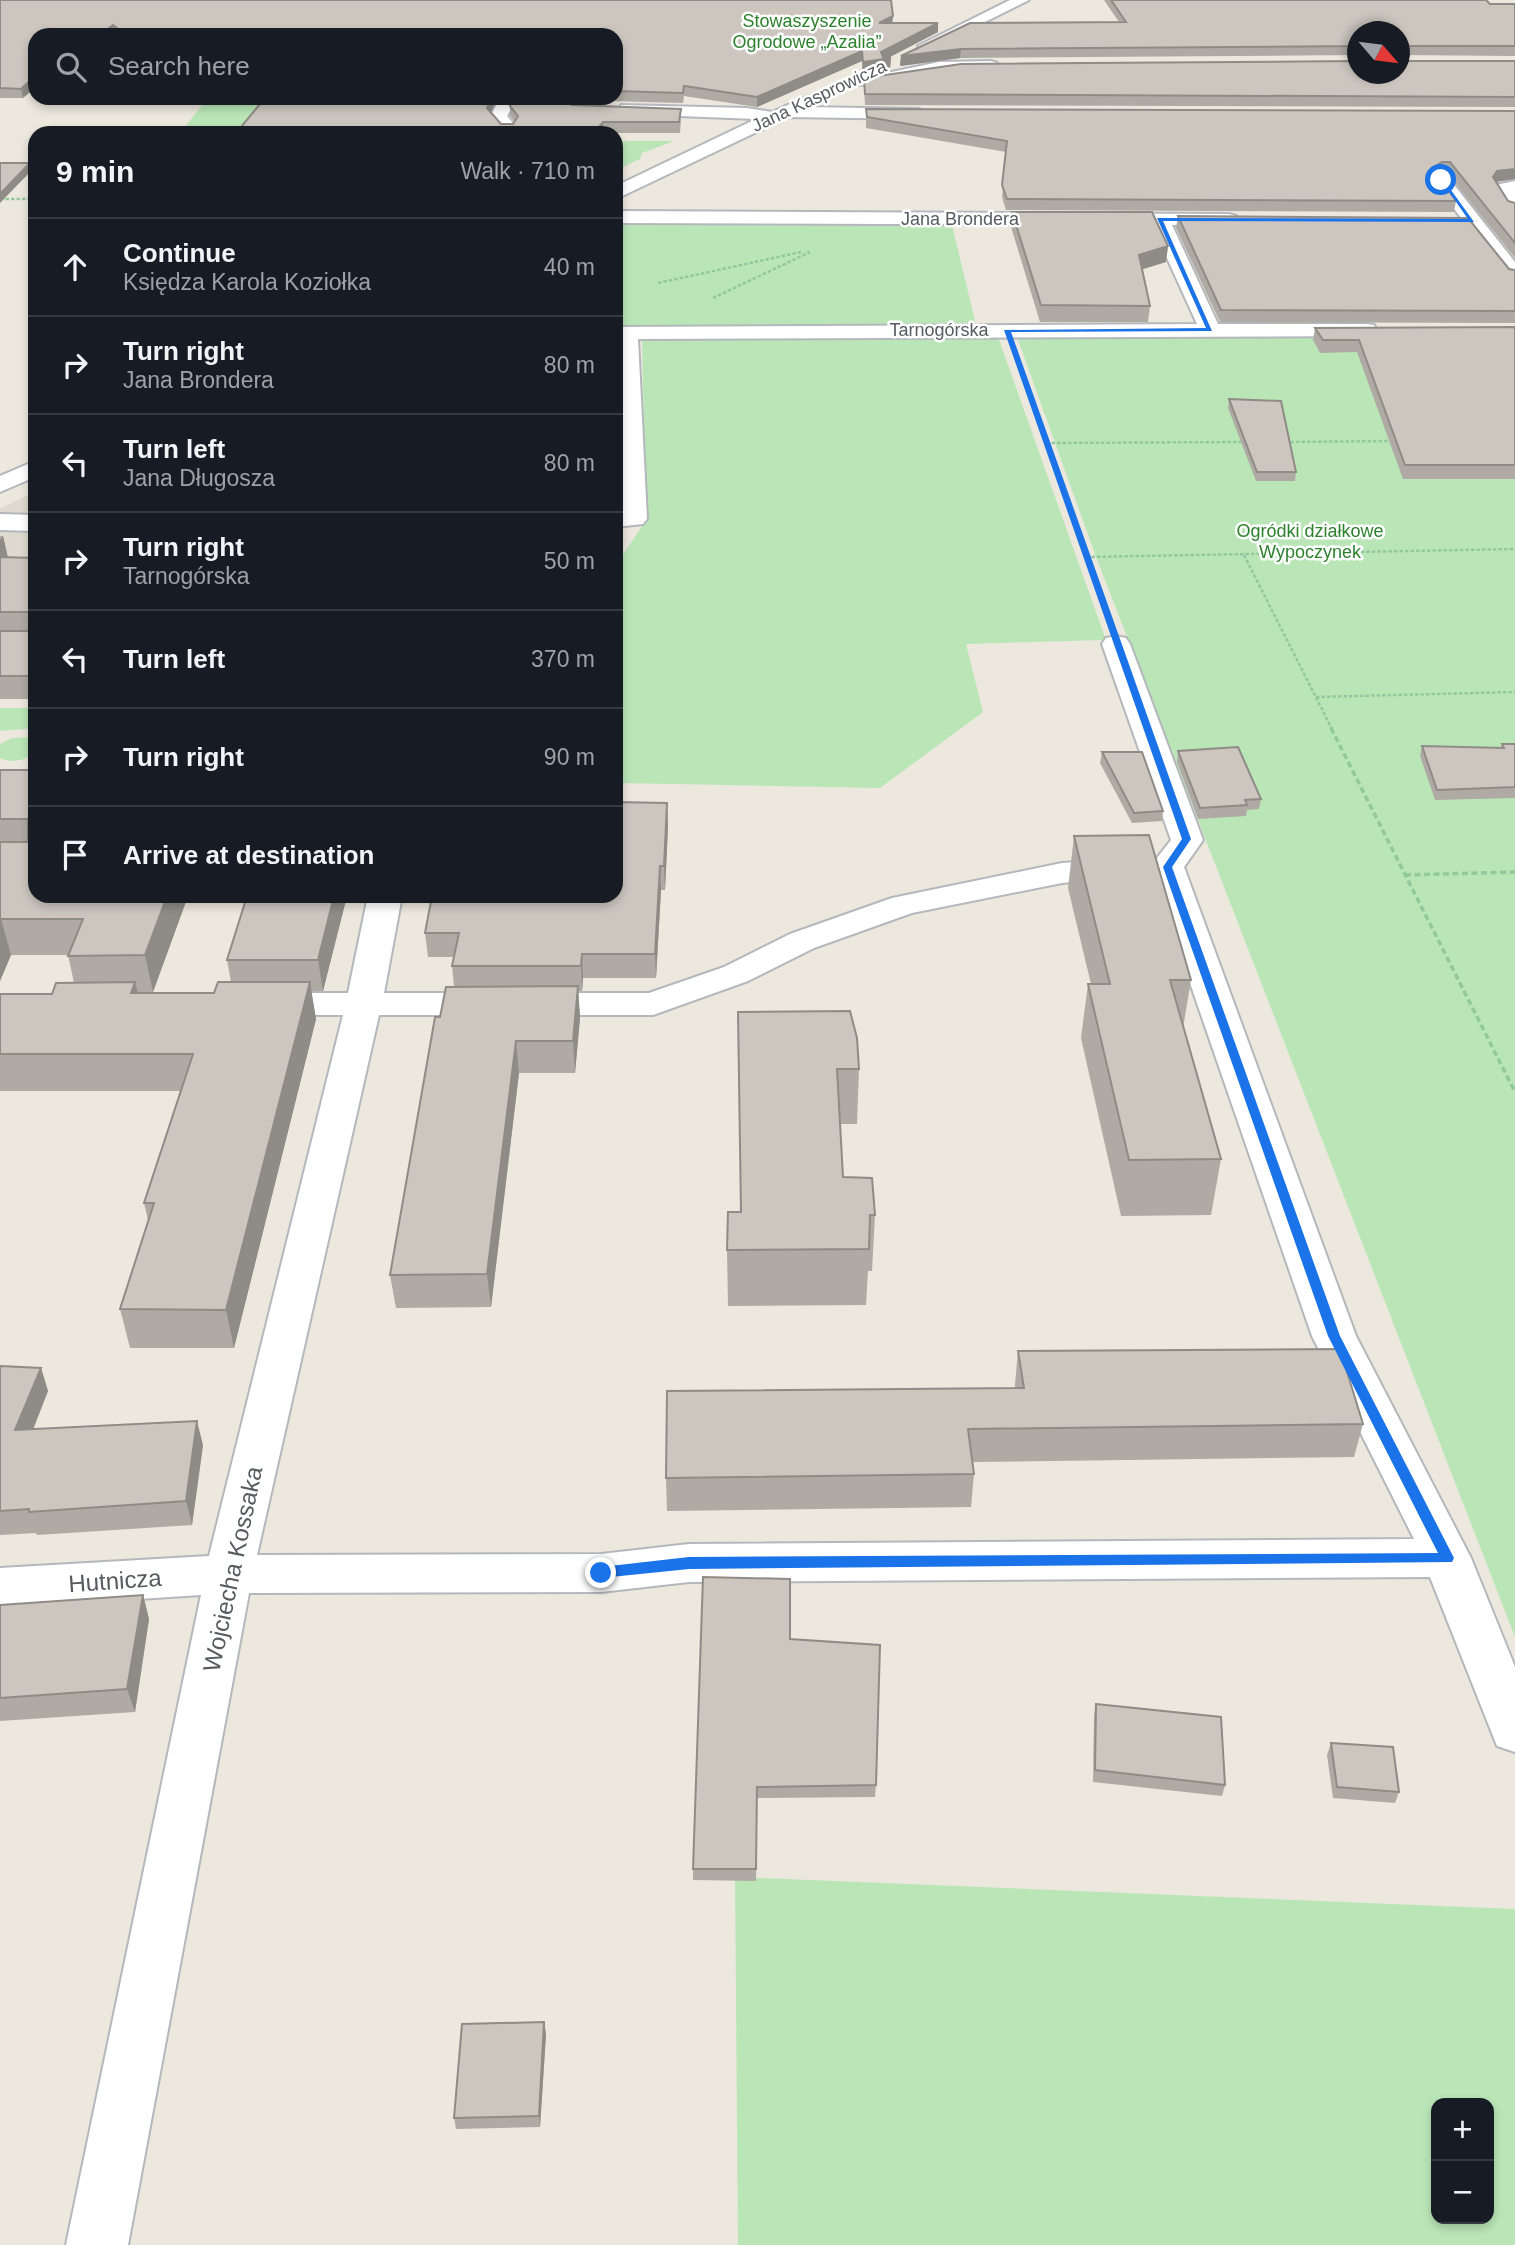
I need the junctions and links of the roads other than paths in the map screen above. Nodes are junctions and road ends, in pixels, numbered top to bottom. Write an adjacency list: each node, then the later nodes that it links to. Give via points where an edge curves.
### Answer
1 (1022, 0): 2 (street, Jana Kasprowicza, via 849,82 939,67)
2 (1001, 65)
3 (820, 96): 7 (street, Jana Kasprowicza)
4 (504, 105): 8 (street, via 498,117)
5 (612, 108): 7 (street, via 703,103)
6 (942, 114): 7 (street)
7 (780, 115): 11 (street, Jana Kasprowicza)
8 (506, 126)
9 (1441, 180): 17 (street)
10 (1515, 187): 12 (street, via 1502,189)
11 (623, 190)
12 (1515, 207)
13 (623, 217): 14 (street, Jana Brondera)
14 (1159, 219): 15 (street, Jana Brondera); 19 (street)
15 (1255, 220)
16 (1445, 221): 17 (street)
17 (1472, 221): 18 (street)
18 (1511, 266)
19 (1210, 330): 20 (street, Tarnogórska); 21 (street, Tarnogórska)
20 (1390, 330)
21 (628, 333): 24 (street, via 634,519)
22 (28, 471): 23 (street)
23 (0, 485)
24 (623, 519)
25 (0, 523): 26 (street)
26 (28, 523)
27 (1116, 644): 28 (street, via 1187,839)
28 (1167, 867): 30 (street, via 1062,873 904,905 802,941 736,974 653,1004); 32 (street, via 1334,1336)
29 (384, 903): 30 (street, Wojciecha Kossaka)
30 (364, 1003): 31 (street); 33 (street, Wojciecha Kossaka)
31 (229, 1004)
32 (1447, 1558): 33 (street, Hutnicza, via 689,1563 601,1573); 35 (street)
33 (229, 1574): 34 (street, Hutnicza); 36 (street, Wojciecha Kossaka)
34 (0, 1588)
35 (1515, 1730)
36 (97, 2245)

